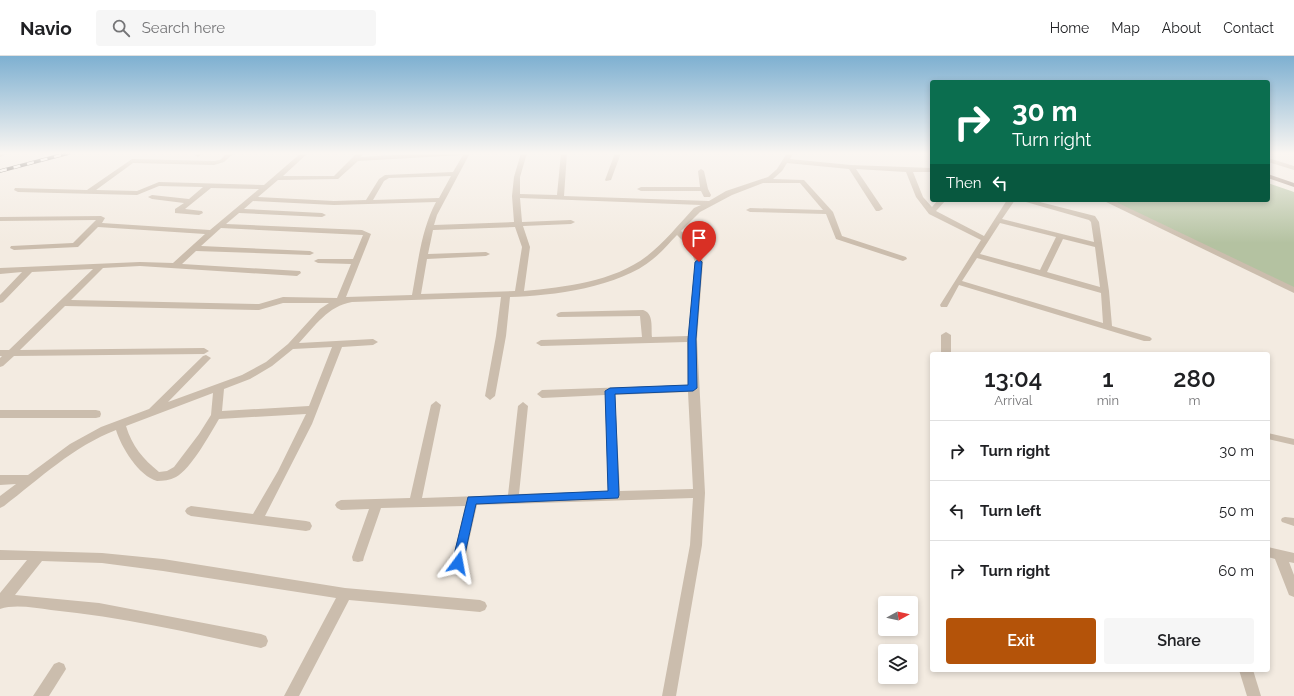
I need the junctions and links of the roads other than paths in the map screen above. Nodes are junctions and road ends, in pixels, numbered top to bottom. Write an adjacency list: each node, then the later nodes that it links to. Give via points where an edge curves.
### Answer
1 (101, 183): 17 (street)
2 (271, 183): 13 (street)
3 (379, 183): 24 (street)
4 (450, 183): 22 (street)
5 (517, 183): 18 (street)
6 (561, 183): 20 (street)
7 (703, 183): 15 (street)
8 (757, 183): 25 (street)
9 (804, 183): 34 (street)
10 (862, 183): 31 (street)
11 (914, 183): 35 (street, via 920,196)
12 (209, 186): 13 (street); 17 (street, via 155,185 136,193); 23 (street)
13 (266, 187): 21 (street)
14 (641, 189): 15 (street)
15 (704, 189): 25 (street)
16 (18, 190): 17 (street)
17 (88, 192)
18 (516, 196): 20 (street); 41 (street)
19 (152, 197): 23 (street)
20 (560, 198): 25 (street)
21 (252, 199): 30 (street); 33 (street)
22 (440, 200): 24 (street); 44 (street)
23 (189, 201): 36 (street, via 178,211)
24 (368, 202): 30 (street)
25 (710, 202): 46 (street, via 696,210)
26 (940, 202): 35 (street)
27 (1010, 202): 39 (street)
28 (1031, 202): 50 (street, via 1092,218)
29 (1110, 202): 67 (street)
30 (334, 203): 37 (street)
31 (879, 209)
32 (750, 210): 34 (street)
33 (238, 211): 37 (street); 43 (street)
34 (829, 212): 57 (street, via 839,237)
35 (932, 212): 49 (street)
36 (199, 214)
37 (322, 216): 45 (street)
38 (0, 219): 42 (street, via 101,218)
39 (998, 220): 48 (street); 49 (street)
40 (571, 222): 41 (street)
41 (518, 224): 44 (street); 69 (street, via 526,247)
42 (96, 225): 47 (street); 51 (street, via 75,245)
43 (219, 226): 45 (street); 47 (street)
44 (429, 228): 56 (street)
45 (310, 230): 59 (street, via 366,232 367,237)
46 (676, 231): 69 (street, via 650,258 625,273 590,284); 79 (street, via 691,241 697,250 699,262)
47 (211, 232): 52 (street)
48 (1060, 236): 50 (street); 65 (street)
49 (984, 239): 55 (street)
50 (1098, 245): 68 (street)
51 (14, 248)
52 (193, 248): 53 (street); 61 (street)
53 (310, 253)
54 (486, 254): 56 (street)
55 (974, 255): 65 (street); 66 (street)
56 (423, 256): 71 (street)
57 (903, 259)
58 (318, 261): 59 (street)
59 (357, 262): 73 (street)
60 (101, 266): 61 (street); 62 (street); 74 (street)
61 (175, 266): 64 (street)
62 (30, 269): 63 (street); 72 (street)
63 (0, 271)
64 (297, 273)
65 (1042, 274): 68 (street)
66 (957, 282): 75 (street); 77 (street)
67 (1294, 290)
68 (1105, 291): 77 (street)
69 (519, 294): 70 (street)
70 (506, 295): 71 (street); 94 (street)
71 (416, 298): 73 (street)
72 (0, 300)
73 (340, 301): 74 (street, via 283,300 259,307); 85 (street, via 323,310)
74 (63, 303): 88 (street)
75 (944, 305)
76 (561, 315): 81 (street, via 643,313 646,317)
77 (1108, 328): 80 (street)
78 (946, 335): 86 (street)
79 (692, 339): 81 (street); 91 (street)
80 (1147, 339)
81 (646, 340): 83 (street)
82 (373, 342): 84 (street)
83 (541, 343)
84 (338, 344): 85 (street); 97 (street)
85 (291, 346): 90 (street, via 269,364)
86 (946, 352)
87 (0, 353): 88 (street)
88 (11, 353): 89 (street); 98 (street, via 205,355)
89 (0, 364)
90 (220, 387): 98 (street); 101 (street)
91 (693, 388): 92 (street); 107 (street)
92 (610, 391): 93 (street); 108 (street)
93 (542, 394)
94 (490, 396)
95 (436, 405): 111 (street)
96 (523, 406): 109 (street)
97 (312, 410): 101 (street); 116 (street, via 283,472)
98 (151, 413): 102 (street)
99 (0, 414): 100 (street)
100 (96, 414)
101 (216, 415): 102 (street, via 178,470 163,477 157,477 131,453 123,439)
102 (120, 425): 105 (street, via 74,447)
103 (1270, 436): 104 (lane)
104 (1294, 442)
105 (31, 479): 106 (street); 112 (street)
106 (0, 480)
107 (699, 493): 108 (street); 133 (street, via 696,545)
108 (614, 495): 109 (street)
109 (513, 499): 110 (street)
110 (472, 500): 111 (street); 123 (street)
111 (415, 502): 113 (street)
112 (0, 504)
113 (377, 504): 114 (street); 121 (street)
114 (340, 505)
115 (191, 511): 116 (street)
116 (257, 519): 117 (street)
117 (306, 526)
118 (1274, 553): 122 (street); 124 (street)
119 (0, 555): 120 (street)
120 (39, 555): 125 (street, via 156,564); 126 (street)
121 (358, 557)
122 (1294, 558)
123 (458, 563)
124 (1294, 591)
125 (345, 594): 127 (street); 132 (street)
126 (1, 601): 128 (street, via 119,612)
127 (480, 606)
128 (261, 642)
129 (60, 669): 131 (street)
130 (1247, 672): 134 (street)
131 (40, 696)
132 (291, 696)
133 (669, 696)
134 (1254, 696)

